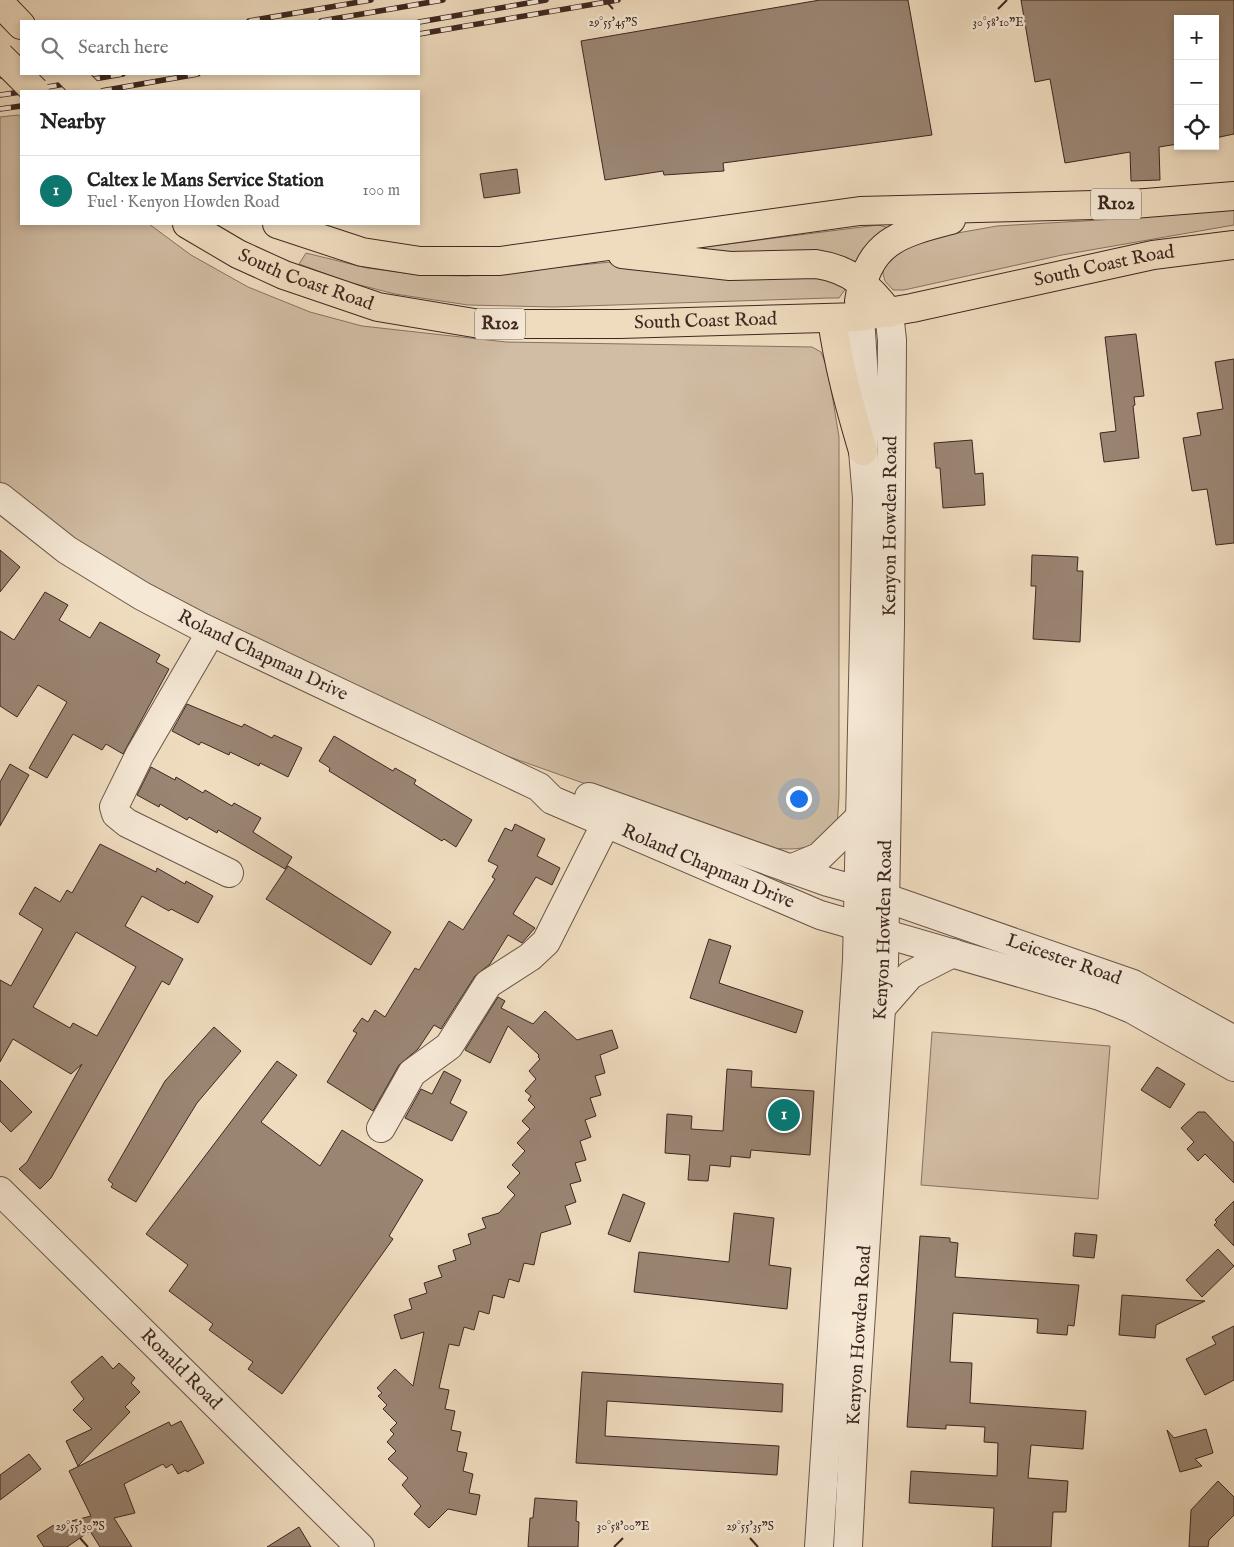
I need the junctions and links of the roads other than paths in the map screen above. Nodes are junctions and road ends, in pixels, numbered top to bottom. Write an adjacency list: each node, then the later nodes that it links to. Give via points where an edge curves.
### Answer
1 (0, 3): 2 (highway)
2 (20, 24)
3 (0, 56): 5 (highway, bridge)
4 (71, 75): 6 (highway, bridge)
5 (34, 90)
6 (86, 90)
7 (1234, 196): 8 (highway, R102, via 1133,204)
8 (997, 208): 12 (highway, R102, via 860,211); 13 (highway, via 899,235 887,243 875,258)
9 (190, 225): 16 (highway, South Coast Road / R102, via 238,254 293,278 378,306 480,324)
10 (280, 225): 12 (highway, R102, via 362,252 420,261 500,261)
11 (1234, 244): 14 (highway, South Coast Road / R102, via 1153,255)
12 (591, 249): 13 (highway, via 730,266 816,264 839,270)
13 (862, 282): 14 (highway); 15 (highway)
14 (889, 312): 15 (highway, South Coast Road / R102); 26 (street, Kenyon Howden Road, via 892,441)
15 (860, 317): 16 (highway, South Coast Road / R102); 17 (street, Kenyon Howden Road, via 866,409)
16 (832, 319): 17 (highway, via 849,406)
17 (863, 451): 21 (street, Kenyon Howden Road, via 867,498)
18 (0, 497): 19 (street, Roland Chapman Drive, via 67,550 142,596)
19 (211, 632): 20 (street, Roland Chapman Drive); 24 (street, via 140,754 114,808 116,814 127,822)
20 (539, 787): 22 (street, Roland Chapman Drive, via 552,800); 23 (street, Roland Chapman Drive, via 557,786)
21 (859, 818): 23 (street, via 819,857); 25 (street, Kenyon Howden Road)
22 (606, 823): 27 (street, Roland Chapman Drive, via 820,916); 33 (street, via 546,942 530,957 488,984 449,1046 412,1073)
23 (790, 869): 25 (street, Roland Chapman Drive)
24 (229, 873)
25 (859, 890): 26 (street, Roland Chapman Drive); 27 (street, Kenyon Howden Road)
26 (886, 898): 28 (street, Kenyon Howden Road); 31 (street, Leicester Road, via 1132,984)
27 (858, 926): 28 (street, Roland Chapman Drive); 35 (street, Kenyon Howden Road)
28 (885, 933): 29 (street, Leicester Road); 30 (street, Kenyon Howden Road)
29 (953, 953): 30 (street, via 910,974); 32 (street, Leicester Road, via 1132,1008)
30 (881, 1008): 36 (street, Kenyon Howden Road)
31 (1234, 1040)
32 (1234, 1067)
33 (381, 1128)
34 (0, 1191): 38 (street, Ronald Road)
35 (838, 1259): 36 (street); 37 (street, Kenyon Howden Road)
36 (865, 1261): 37 (street, Kenyon Howden Road)
37 (842, 1404): 39 (street, Kenyon Howden Road); 40 (street, Kenyon Howden Road)
38 (360, 1547)
39 (819, 1547)
40 (848, 1547)

